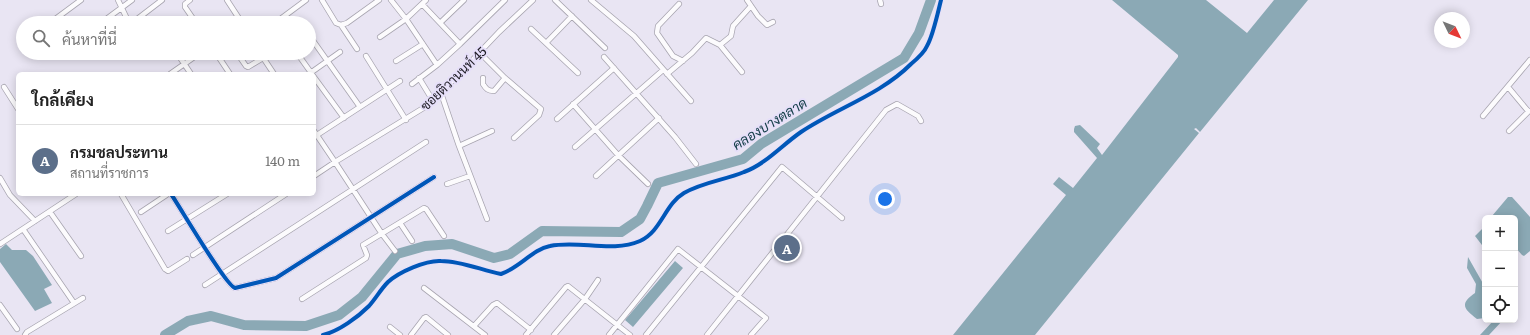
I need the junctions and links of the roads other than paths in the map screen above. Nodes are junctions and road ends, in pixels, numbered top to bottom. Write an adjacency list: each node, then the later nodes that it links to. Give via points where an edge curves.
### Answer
1 (81, 0): 22 (street)
2 (118, 0): 21 (street)
3 (132, 0): 21 (street)
4 (162, 0): 25 (street)
5 (190, 0): 26 (street, via 185,7)
6 (227, 0): 27 (street)
7 (306, 0): 28 (street)
8 (322, 0): 33 (street, via 336,24)
9 (379, 0): 33 (street)
10 (391, 0): 30 (street)
11 (426, 0): 18 (street)
12 (464, 0): 32 (street)
13 (505, 0): 37 (street)
14 (533, 0): 44 (street, ซอยติวานนท์ 45)
15 (555, 0): 29 (street)
16 (591, 0): 61 (street, via 634,36)
17 (747, 0): 20 (street)
18 (422, 4): 30 (street); 32 (street)
19 (679, 4): 57 (street, via 656,29 673,56)
20 (751, 6): 31 (street, via 767,25); 40 (street, via 733,26 731,36)
21 (121, 7): 23 (street); 24 (street)
22 (59, 16)
23 (110, 16)
24 (127, 16)
25 (140, 16)
26 (191, 16)
27 (237, 16)
28 (284, 16)
29 (572, 16): 38 (street); 41 (street)
30 (406, 19): 35 (street); 36 (street)
31 (773, 22)
32 (440, 24): 37 (street)
33 (342, 25): 42 (street)
34 (531, 29): 38 (street)
35 (380, 37)
36 (423, 44): 56 (street); 59 (street)
37 (460, 44): 59 (street)
38 (546, 44): 69 (street)
39 (316, 45): 55 (street)
40 (720, 45): 57 (street, via 706,38); 68 (street)
41 (605, 48)
42 (357, 49)
43 (340, 52): 55 (street)
44 (479, 52): 73 (street); 80 (street, ซอยติวานนท์ 45)
45 (366, 56): 79 (street)
46 (604, 57): 60 (street)
47 (181, 60): 58 (street)
48 (190, 60): 58 (street)
49 (220, 60): 64 (street)
50 (242, 60): 51 (street, via 248,67)
51 (256, 60)
52 (265, 60): 65 (street)
53 (302, 60): 66 (street)
54 (1530, 60): 77 (street)
55 (327, 61): 67 (street); 86 (street)
56 (396, 61)
57 (684, 61): 70 (street)
58 (184, 64): 62 (street); 63 (street)
59 (437, 65): 71 (street)
60 (614, 68): 81 (street); 84 (street)
61 (663, 70): 70 (street); 81 (street)
62 (173, 72)
63 (190, 72)
64 (228, 72)
65 (273, 72)
66 (311, 72)
67 (314, 72)
68 (742, 72)
69 (578, 73)
70 (667, 74): 83 (street)
71 (419, 78): 76 (street); 82 (street)
72 (483, 78): 73 (street, via 483,84 494,91)
73 (505, 78): 98 (street, via 541,109 539,115)
74 (316, 80): 89 (street)
75 (400, 81): 79 (street)
76 (412, 84)
77 (1508, 86): 87 (street); 88 (street)
78 (4, 87): 85 (street)
79 (387, 90): 86 (street); 92 (street)
80 (441, 93): 92 (street, ซอยติวานนท์ 45); 100 (street)
81 (637, 93): 91 (street); 94 (street)
82 (430, 96)
83 (691, 101)
84 (573, 104): 90 (street); 94 (street)
85 (16, 106)
86 (360, 107): 89 (street)
87 (1529, 111): 96 (street)
88 (1483, 116)
89 (344, 118): 97 (street)
90 (557, 118)
91 (659, 118): 102 (street); 104 (street)
92 (406, 120): 103 (street, ซอยติวานนท์ 45)
93 (920, 122): 120 (street, via 918,116 897,104 886,110)
94 (595, 130): 101 (street); 102 (street)
95 (492, 131): 100 (street)
96 (1509, 131)
97 (316, 133): 103 (street)
98 (514, 138)
99 (426, 142): 112 (street)
100 (459, 146): 106 (street)
101 (575, 147)
102 (618, 155): 107 (street); 111 (street)
103 (334, 162): 105 (street, ซอยติวานนท์ 45); 112 (street)
104 (696, 164)
105 (316, 175)
106 (470, 176): 110 (street); 126 (street)
107 (596, 176)
108 (434, 177): 124 (street)
109 (0, 178): 128 (street, via 10,195)
110 (447, 184)
111 (648, 184)
112 (352, 189): 124 (street); 142 (street)
113 (72, 196): 122 (street)
114 (122, 196): 140 (street, via 165,269 168,271)
115 (165, 196): 123 (street)
116 (172, 196): 127 (street)
117 (224, 196): 127 (street)
118 (276, 196): 121 (street)
119 (283, 196): 121 (street)
120 (817, 198): 125 (street); 141 (street, via 782,167); 146 (street)
121 (278, 199): 136 (street)
122 (50, 212): 128 (street); 139 (street)
123 (141, 212)
124 (370, 217): 132 (street); 142 (street, via 276,278 233,288)
125 (842, 218)
126 (487, 219)
127 (187, 220): 131 (street); 136 (street)
128 (35, 221): 130 (street)
129 (400, 223): 132 (street); 133 (street, via 425,208); 134 (street)
130 (23, 229): 135 (street); 150 (street)
131 (168, 231)
132 (382, 234): 137 (street); 148 (street, via 363,245 366,258)
133 (444, 236)
134 (412, 241)
135 (0, 244)
136 (205, 247): 138 (street); 142 (street)
137 (395, 251)
138 (193, 254)
139 (81, 256)
140 (187, 259)
141 (701, 266): 146 (street); 152 (street, via 680,250 676,250); 166 (street)
142 (222, 272): 144 (street)
143 (598, 280): 149 (street)
144 (205, 285)
145 (424, 288): 153 (street)
146 (737, 296): 167 (street); 168 (street, via 766,318)
147 (83, 298): 150 (street)
148 (302, 299)
149 (585, 299): 152 (street); 156 (street, via 566,287); 163 (street)
150 (74, 303): 157 (street)
151 (0, 305): 155 (street)
152 (618, 324): 164 (street); 165 (street)
153 (474, 326): 156 (street, via 496,303); 161 (street)
154 (390, 327): 158 (street)
155 (17, 329)
156 (531, 330): 162 (street)
157 (25, 335)
158 (400, 335)
159 (411, 335): 160 (street, via 426,317)
160 (448, 335)
161 (485, 335)
162 (526, 335)
163 (554, 335)
164 (609, 335)
165 (630, 335)
166 (646, 335)
167 (707, 335)
168 (751, 335)

